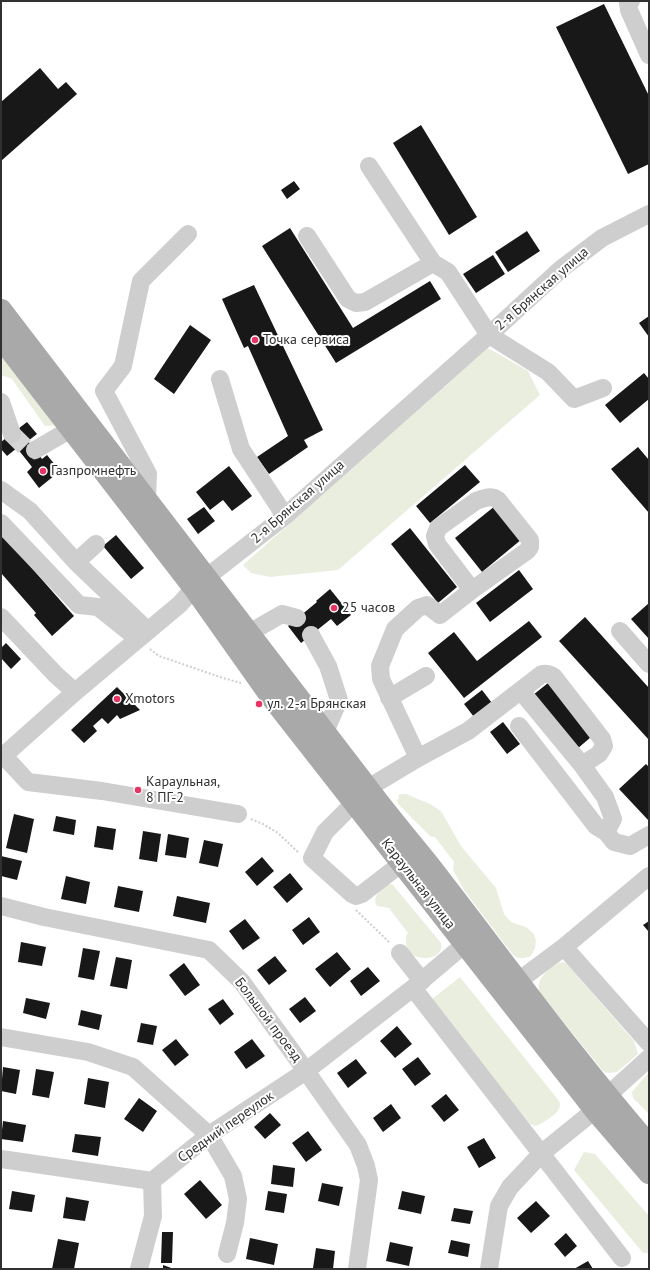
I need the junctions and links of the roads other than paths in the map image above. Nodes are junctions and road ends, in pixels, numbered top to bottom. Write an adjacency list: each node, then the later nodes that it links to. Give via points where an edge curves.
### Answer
1 (631, 1): 2 (street, via 628,3 629,10)
2 (649, 55)
3 (369, 166): 7 (street)
4 (649, 214): 9 (street, 2-я Брянская улица, via 602,238 561,269)
5 (188, 234): 18 (street, via 141,281 123,366 104,391 148,474)
6 (307, 236): 7 (street, via 348,299 356,303 365,302)
7 (433, 263): 9 (street, via 448,272)
8 (1, 310): 18 (main road)
9 (489, 334): 12 (street, via 548,372 574,399); 19 (street, 2-я Брянская улица)
10 (1, 338): 14 (main road)
11 (220, 379): 19 (street, via 241,449)
12 (603, 388)
13 (1, 402): 15 (street)
14 (71, 429): 16 (street); 23 (main road)
15 (12, 434)
16 (35, 450)
17 (1, 490): 22 (street, via 30,511)
18 (147, 498): 23 (main road)
19 (285, 516): 23 (street, 2-я Брянская улица)
20 (1, 523): 29 (street, via 79,605 98,607)
21 (96, 544): 22 (street)
22 (76, 562): 29 (street)
23 (201, 583): 28 (main road, Караульная улица); 29 (street, 2-я Брянская улица); 41 (main road, Караульная улица, via 269,694)
24 (472, 590): 24 (street, via 437,544 435,536 438,528 476,501 493,496 530,540 530,546 527,551); 35 (street, via 440,615 427,605 418,608 396,629 380,666 381,679)
25 (1, 617): 34 (street)
26 (297, 618): 28 (street, via 282,614)
27 (620, 631): 31 (street)
28 (249, 633): 37 (main road, Караульная улица)
29 (143, 635): 34 (street, 2-я Брянская улица)
30 (311, 635): 37 (street, via 328,666 339,700)
31 (649, 664)
32 (426, 676): 35 (street)
33 (521, 691): 39 (street, via 468,731); 40 (street); 40 (street, via 542,674 554,677 602,739 604,746 599,754)
34 (75, 692): 38 (street, 2-я Брянская улица)
35 (389, 698): 39 (street)
36 (519, 726): 43 (street, via 596,826)
37 (325, 732): 41 (main road, Караульная улица)
38 (2, 756): 42 (street, via 28,782 102,791)
39 (418, 758): 41 (street)
40 (582, 765): 43 (street, via 606,802 612,820)
41 (361, 796): 45 (main road, Караульная улица); 45 (street, via 325,832 312,858 356,896); 51 (main road, Караульная улица, via 429,866)
42 (238, 814)
43 (606, 832): 44 (street, via 614,842 630,846)
44 (649, 834)
45 (402, 864): 48 (main road, Караульная улица)
46 (649, 876): 49 (street)
47 (1, 906): 56 (street, Большой проезд, via 208,950 242,982)
48 (465, 944): 52 (street, Средний переулок); 57 (main road, Караульная улица)
49 (564, 947): 51 (street); 54 (street)
50 (400, 953): 52 (street)
51 (517, 982): 57 (main road, Караульная улица)
52 (417, 985): 56 (street, Средний переулок); 60 (street)
53 (1, 1037): 58 (street, via 88,1052 133,1067)
54 (649, 1043)
55 (649, 1058): 57 (street)
56 (306, 1071): 58 (street, Средний переулок); 67 (street, Большой проезд, via 358,1145 366,1166 369,1180)
57 (601, 1103): 59 (main road, Караульная улица); 60 (street); 62 (main road, Караульная улица)
58 (209, 1135): 63 (street, Средний переулок); 64 (street, via 233,1176 238,1199)
59 (649, 1145)
60 (542, 1153): 65 (street); 68 (street, via 510,1187 499,1206)
61 (1, 1159): 63 (street)
62 (649, 1172)
63 (152, 1181): 66 (street, via 153,1216)
64 (227, 1254)
65 (622, 1258)
66 (139, 1269)
67 (357, 1269)
68 (489, 1269)

